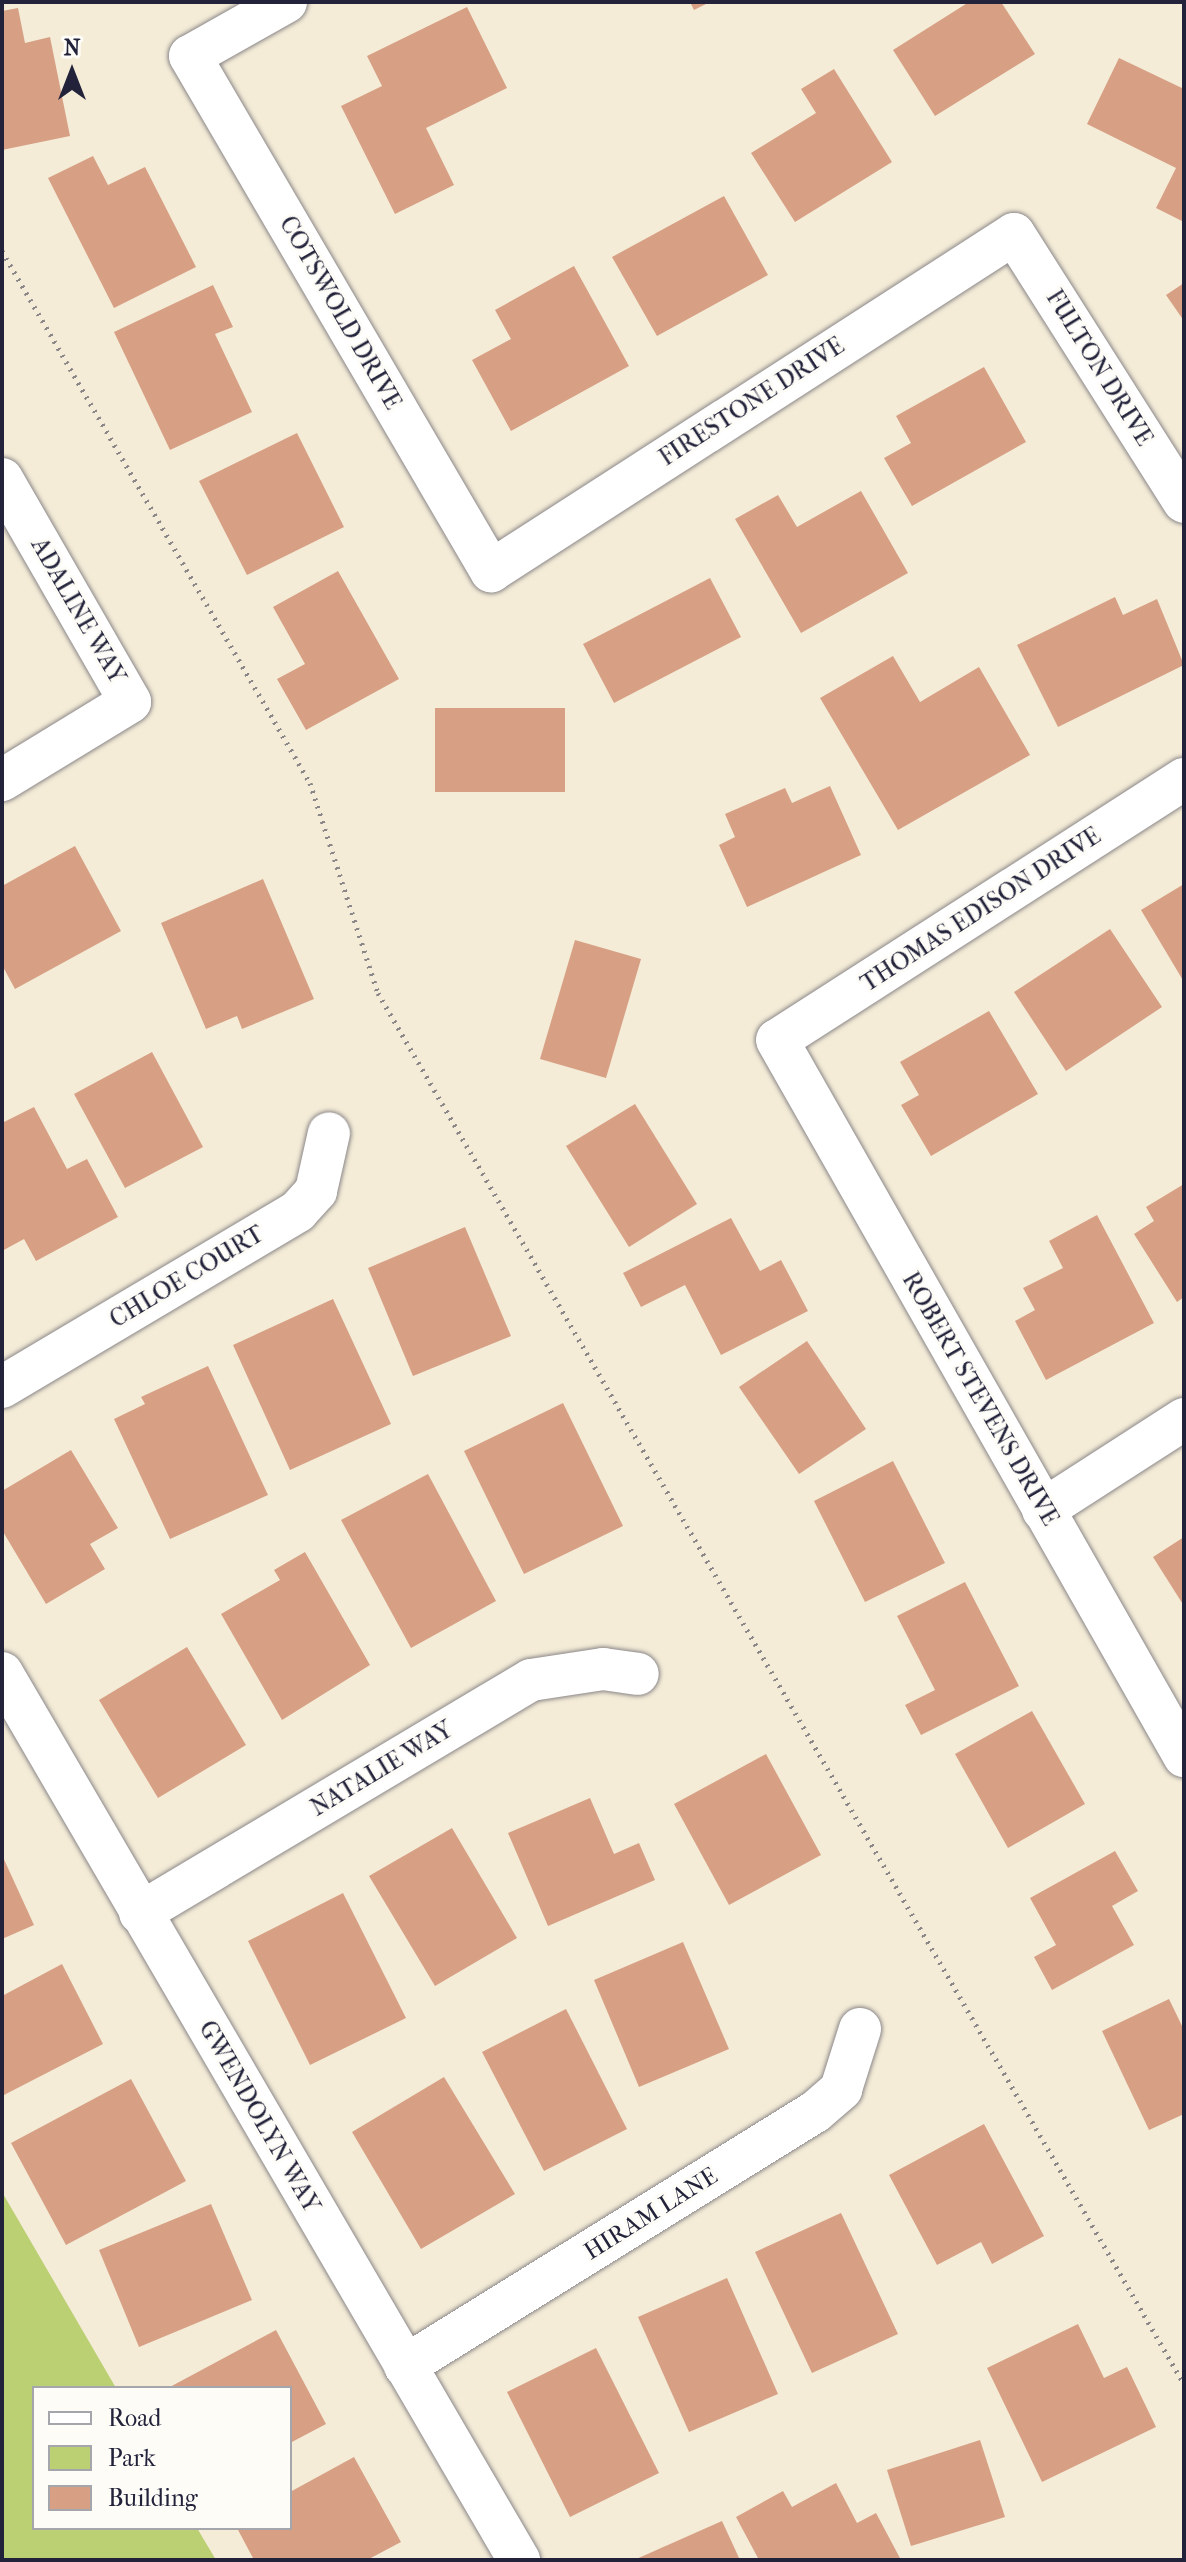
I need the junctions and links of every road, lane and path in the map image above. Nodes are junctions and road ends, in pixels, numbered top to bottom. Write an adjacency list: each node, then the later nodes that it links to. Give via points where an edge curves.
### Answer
1 (286, 2): 6 (street, COTSWOLD DRIVE, via 190,56)
2 (1014, 234): 5 (street, FULTON DRIVE); 6 (street, FIRESTONE DRIVE)
3 (2, 251): 20 (path, via 310,783 378,993)
4 (2, 479): 8 (street, ADALINE WAY, via 130,702)
5 (1184, 502)
6 (491, 571)
7 (1184, 779): 9 (street, THOMAS EDISON DRIVE)
8 (2, 780)
9 (777, 1040): 13 (street, ROBERT STEVENS DRIVE)
10 (329, 1133): 11 (street, CHLOE COURT, via 316,1191 298,1211)
11 (2, 1387)
12 (1184, 1419): 13 (street)
13 (1043, 1510): 16 (street, ROBERT STEVENS DRIVE)
14 (2, 1673): 17 (street, GWENDOLYN WAY)
15 (638, 1674): 17 (street, NATALIE WAY, via 568,1671 531,1680)
16 (1184, 1756)
17 (140, 1913): 19 (street, GWENDOLYN WAY)
18 (860, 2029): 19 (street, HIRAM LANE, via 841,2089 815,2112)
19 (405, 2366): 21 (street, GWENDOLYN WAY)
20 (1184, 2384)
21 (519, 2560)

